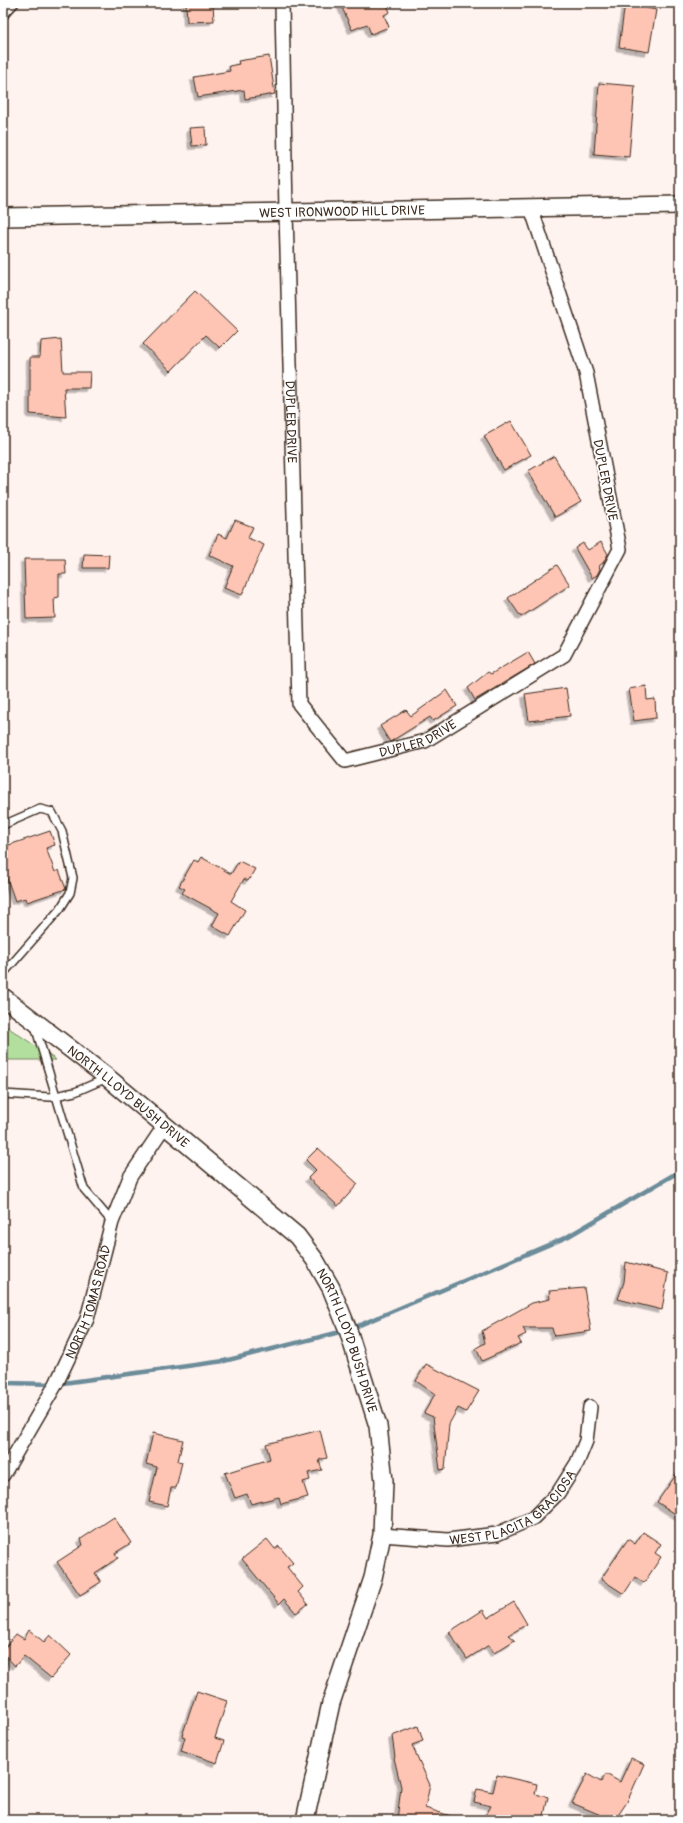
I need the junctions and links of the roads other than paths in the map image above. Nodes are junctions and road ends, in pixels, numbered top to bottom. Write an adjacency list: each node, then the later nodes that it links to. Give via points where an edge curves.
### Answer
1 (15, 3): 3 (lane)
2 (282, 3): 6 (street)
3 (3, 16)
4 (680, 205): 5 (street, WEST IRONWOOD HILL DRIVE)
5 (531, 208): 6 (street, WEST IRONWOOD HILL DRIVE); 6 (street, DUPLER DRIVE, via 586,373 620,549 564,655 425,741 345,761 299,704)
6 (286, 212): 7 (street, WEST IRONWOOD HILL DRIVE)
7 (3, 217)
8 (3, 825): 9 (lane, via 40,809 52,812 62,830 73,878 70,893 60,909)
9 (3, 974)
10 (3, 997): 11 (street, NORTH LLOYD BUSH DRIVE)
11 (33, 1020): 12 (street, NORTH LLOYD BUSH DRIVE); 14 (lane)
12 (107, 1078): 14 (lane, via 74,1092); 15 (street, NORTH LLOYD BUSH DRIVE)
13 (3, 1094): 14 (lane)
14 (55, 1096): 16 (lane, via 84,1189)
15 (165, 1125): 16 (street, NORTH TOMAS ROAD, via 130,1177); 19 (street, NORTH LLOYD BUSH DRIVE, via 297,1236 331,1288 348,1330 378,1426 384,1481)
16 (112, 1222): 18 (street, NORTH TOMAS ROAD, via 87,1319 56,1384)
17 (590, 1407): 19 (street, WEST PLACITA GRACIOSA, via 586,1441 577,1463 558,1493 533,1518 497,1534 448,1540)
18 (3, 1475)
19 (382, 1535): 20 (street, NORTH LLOYD BUSH DRIVE, via 373,1578 331,1703)
20 (305, 1820)

